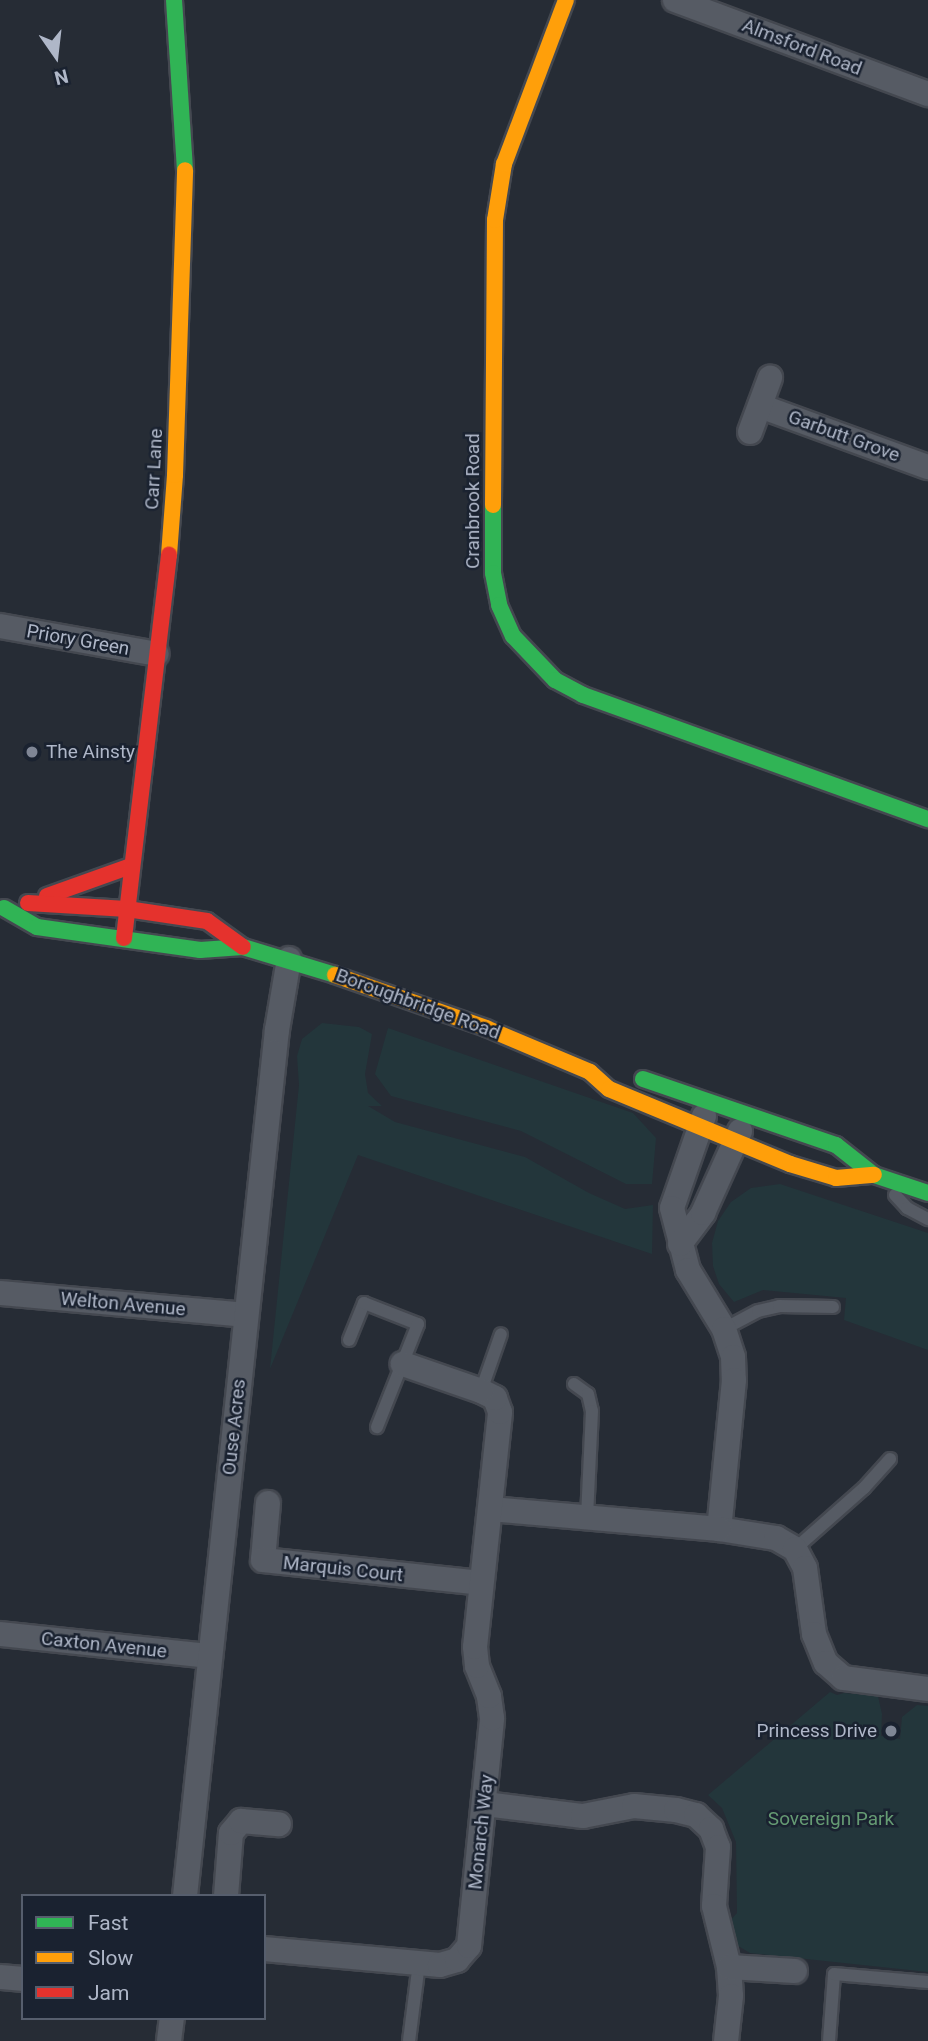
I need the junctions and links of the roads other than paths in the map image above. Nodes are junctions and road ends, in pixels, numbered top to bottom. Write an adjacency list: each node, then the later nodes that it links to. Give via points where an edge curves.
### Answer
1 (174, 0): 10 (street, Carr Lane, via 185,165 183,308 175,475)
2 (566, 0): 11 (street, Cranbrook Road, via 504,164 497,199 491,530 493,573 513,636 555,680 583,695)
3 (675, 0): 4 (street, Almsford Road)
4 (928, 94)
5 (770, 378): 6 (street)
6 (760, 406): 7 (street); 8 (street, Garbutt Grove)
7 (750, 432)
8 (928, 467)
9 (0, 626): 10 (street, Priory Green)
10 (157, 654): 12 (street, Carr Lane)
11 (928, 819)
12 (131, 866): 13 (street); 15 (street, Carr Lane)
13 (33, 902): 14 (street, Boroughbridge Road); 15 (street, Boroughbridge Road)
14 (2, 908): 16 (street, Boroughbridge Road, via 37,927)
15 (127, 909): 16 (street, Carr Lane); 17 (street, Boroughbridge Road, via 207,921)
16 (124, 939): 17 (street, Boroughbridge Road, via 200,950)
17 (243, 947): 18 (street, Boroughbridge Road)
18 (289, 959): 19 (street, Boroughbridge Road, via 486,1028); 30 (street, Ouse Acres)
19 (590, 1072): 20 (street, Boroughbridge Road, via 616,1071); 22 (street, Boroughbridge Road, via 610,1089)
20 (710, 1101): 21 (street, Boroughbridge Road); 22 (street)
21 (748, 1114): 23 (street); 24 (street, Boroughbridge Road, via 836,1145)
22 (699, 1128): 23 (street, Boroughbridge Road); 27 (street, via 672,1208)
23 (734, 1142): 24 (street, Boroughbridge Road, via 836,1178); 27 (street, via 703,1213)
24 (874, 1175): 25 (street, Boroughbridge Road); 26 (lane, via 907,1208)
25 (928, 1193)
26 (928, 1219)
27 (680, 1244): 31 (street, via 688,1270)
28 (0, 1293): 30 (street, Welton Avenue)
29 (833, 1307): 31 (lane, via 779,1306)
30 (246, 1315): 46 (street, Ouse Acres)
31 (724, 1329): 42 (street, via 734,1380)
32 (502, 1334): 36 (lane)
33 (349, 1340): 34 (lane, via 364,1303 418,1324)
34 (403, 1364): 36 (street); 37 (lane)
35 (574, 1384): 41 (lane, via 588,1394 592,1411)
36 (481, 1391): 40 (street, Monarch Way, via 495,1398 500,1412)
37 (377, 1427)
38 (890, 1460): 43 (lane)
39 (268, 1503): 44 (street, Marquis Court, via 263,1560)
40 (491, 1509): 41 (street); 44 (street, Monarch Way)
41 (587, 1517): 42 (street)
42 (719, 1529): 43 (street, via 776,1538)
43 (795, 1549): 47 (street, via 805,1568 814,1634 826,1663 843,1678)
44 (481, 1583): 48 (street, Monarch Way, via 477,1666 492,1718)
45 (0, 1634): 46 (street, Caxton Avenue)
46 (208, 1656): 50 (street, Ouse Acres)
47 (928, 1689)
48 (485, 1804): 53 (street, Monarch Way, via 469,1947 457,1960 440,1965); 54 (street, via 583,1816 634,1806 696,1815 711,1829 718,1847 714,1906)
49 (279, 1824): 51 (street, via 241,1821 231,1833)
50 (185, 1894)
51 (226, 1894)
52 (266, 1949): 53 (street, Monarch Way)
53 (419, 1963): 61 (lane)
54 (729, 1966): 55 (street); 62 (street)
55 (795, 1971)
56 (0, 1977): 57 (street)
57 (21, 1979)
58 (928, 1982): 63 (lane, via 834,1974)
59 (172, 2020): 60 (street)
60 (169, 2041)
61 (409, 2041)
62 (726, 2041)
63 (829, 2041)

